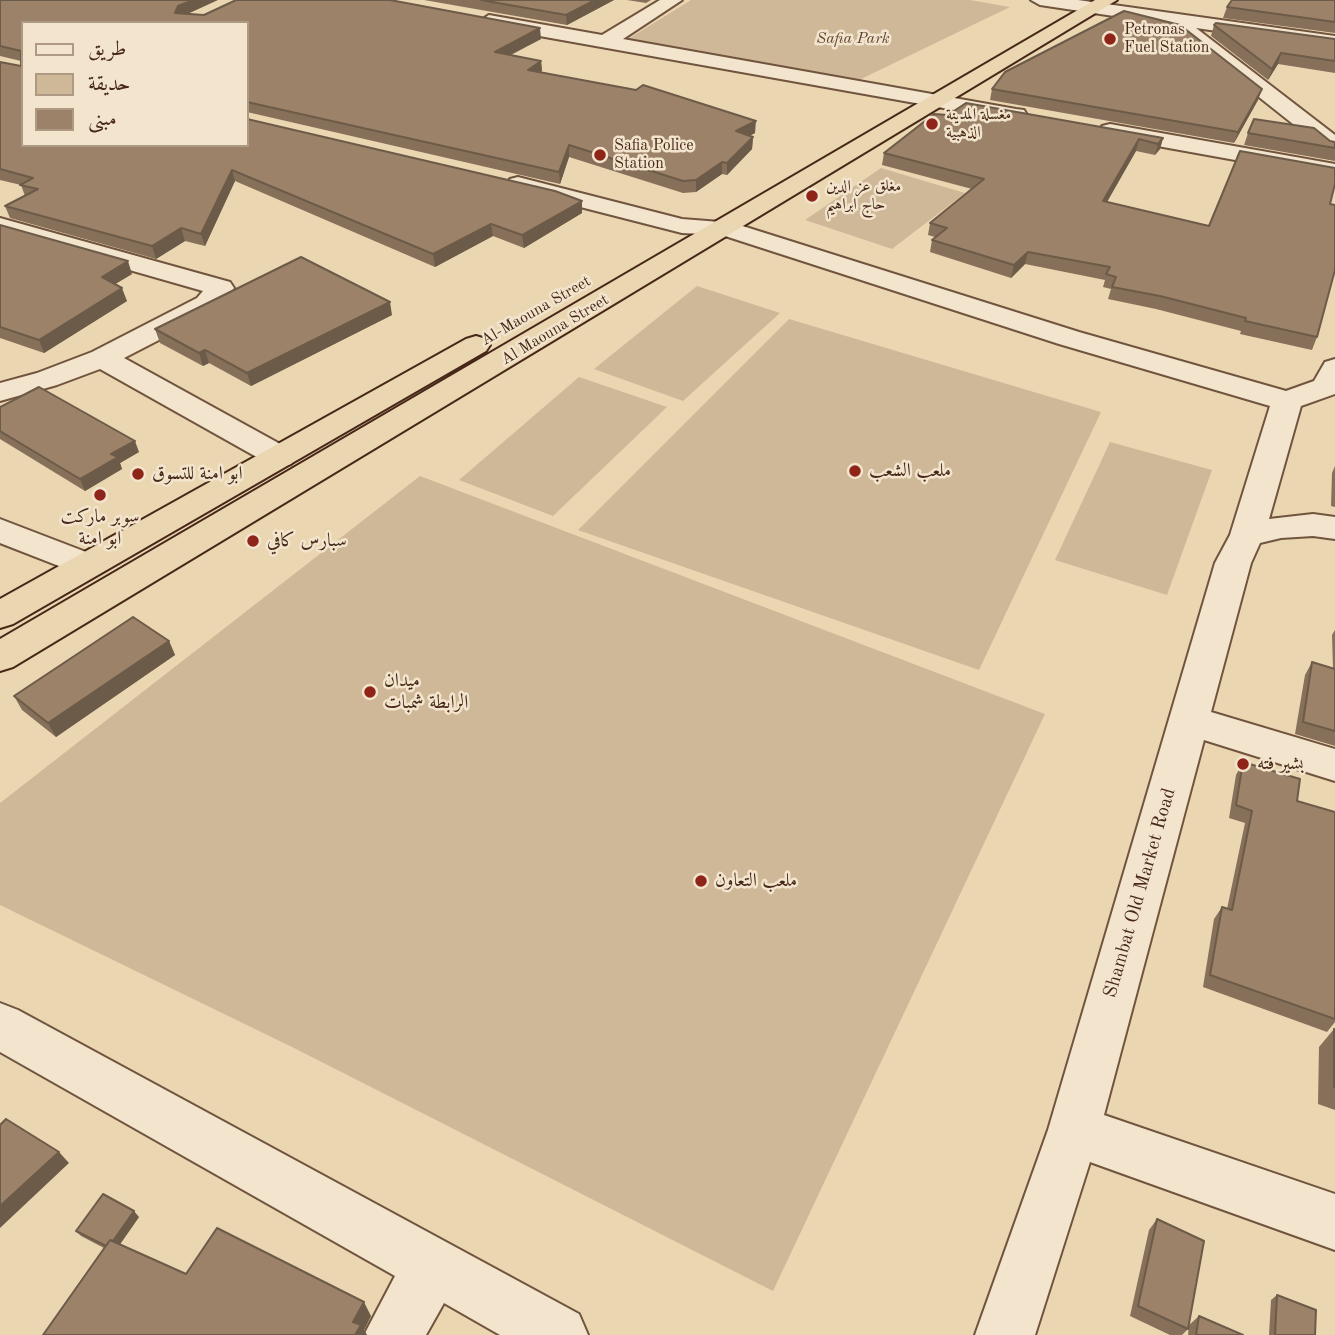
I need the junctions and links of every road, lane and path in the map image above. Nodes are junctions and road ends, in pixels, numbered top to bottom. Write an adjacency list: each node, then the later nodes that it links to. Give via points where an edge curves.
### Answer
1 (673, 0): 6 (street)
2 (1057, 1): 3 (street); 8 (highway, Al-Maouna Street)
3 (1102, 4): 5 (street); 9 (highway, Al Maouna Street)
4 (472, 17): 6 (street)
5 (1173, 19): 7 (street); 12 (street)
6 (605, 42): 8 (street)
7 (1335, 42)
8 (905, 96): 9 (street); 16 (highway, Al-Maouna Street)
9 (936, 100): 10 (street); 17 (highway, Al Maouna Street)
10 (1032, 117)
11 (1087, 127): 13 (street)
12 (1335, 146)
13 (1335, 172)
14 (491, 178): 16 (street)
15 (0, 225): 18 (street, via 221,288 207,304)
16 (682, 226): 17 (street); 22 (highway, Al-Maouna Street)
17 (724, 228): 21 (street, via 1069,338); 28 (highway, Al Maouna Street)
18 (102, 358): 20 (street); 22 (street)
19 (1332, 382): 21 (street)
20 (0, 391)
21 (1287, 401): 25 (street, Shambat Old Market Road)
22 (280, 457): 26 (highway, Al-Maouna Street)
23 (1335, 528): 25 (street, via 1281,527)
24 (0, 530): 26 (street)
25 (1247, 535): 29 (street, Shambat Old Market Road, via 1233,563)
26 (87, 565): 27 (highway, Al-Maouna Street)
27 (0, 614)
28 (0, 657)
29 (1189, 720): 30 (street); 32 (street, Shambat Old Market Road)
30 (1335, 765)
31 (0, 1027): 34 (street)
32 (1074, 1130): 33 (street); 37 (street, Shambat Old Market Road)
33 (1335, 1222)
34 (432, 1267): 35 (street); 36 (street)
35 (394, 1335)
36 (558, 1335)
37 (1005, 1335)

